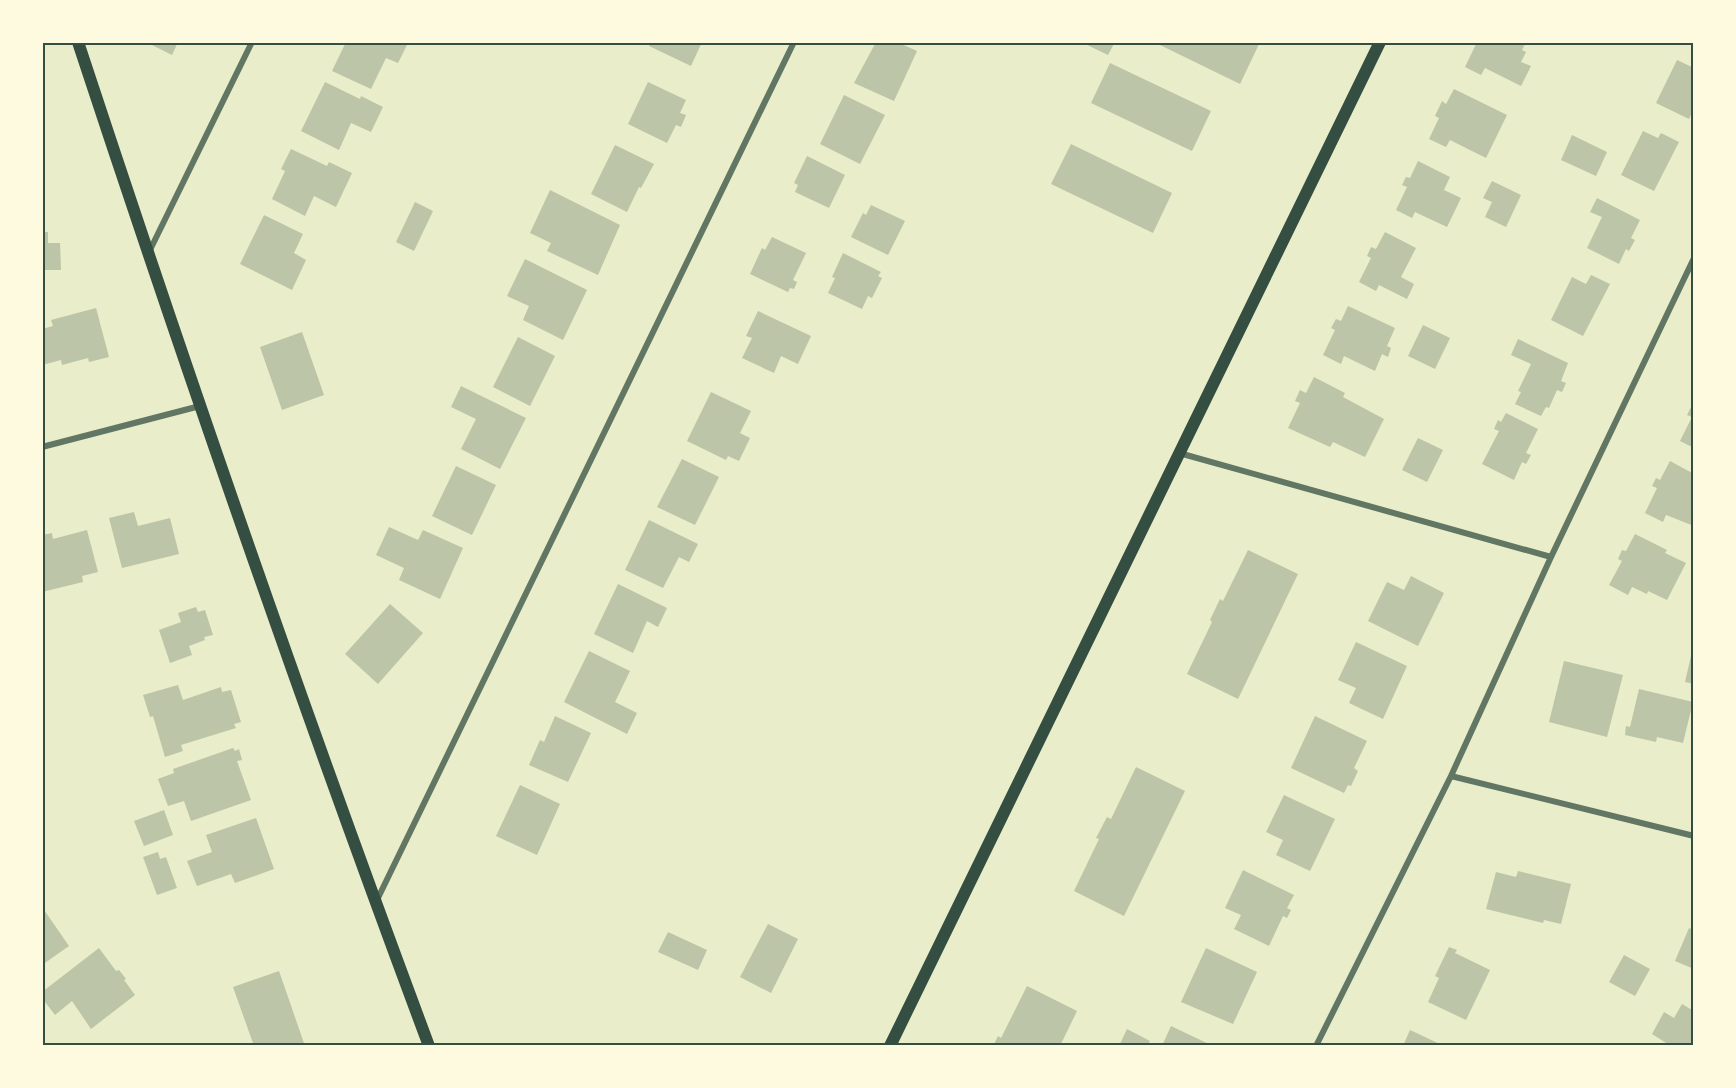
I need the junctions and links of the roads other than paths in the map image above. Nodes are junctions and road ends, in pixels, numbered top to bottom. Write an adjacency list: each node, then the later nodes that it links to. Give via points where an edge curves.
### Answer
1 (78, 42): 5 (main road)
2 (252, 42): 5 (street)
3 (794, 42): 13 (street)
4 (1380, 42): 9 (main road)
5 (148, 254): 7 (main road)
6 (1694, 258): 10 (street)
7 (200, 406): 8 (street); 13 (main road)
8 (42, 447)
9 (1179, 453): 10 (street); 15 (main road)
10 (1551, 556): 11 (street)
11 (1451, 776): 12 (street); 16 (street)
12 (1694, 836)
13 (376, 903): 14 (main road)
14 (429, 1046)
15 (890, 1046)
16 (1316, 1046)

